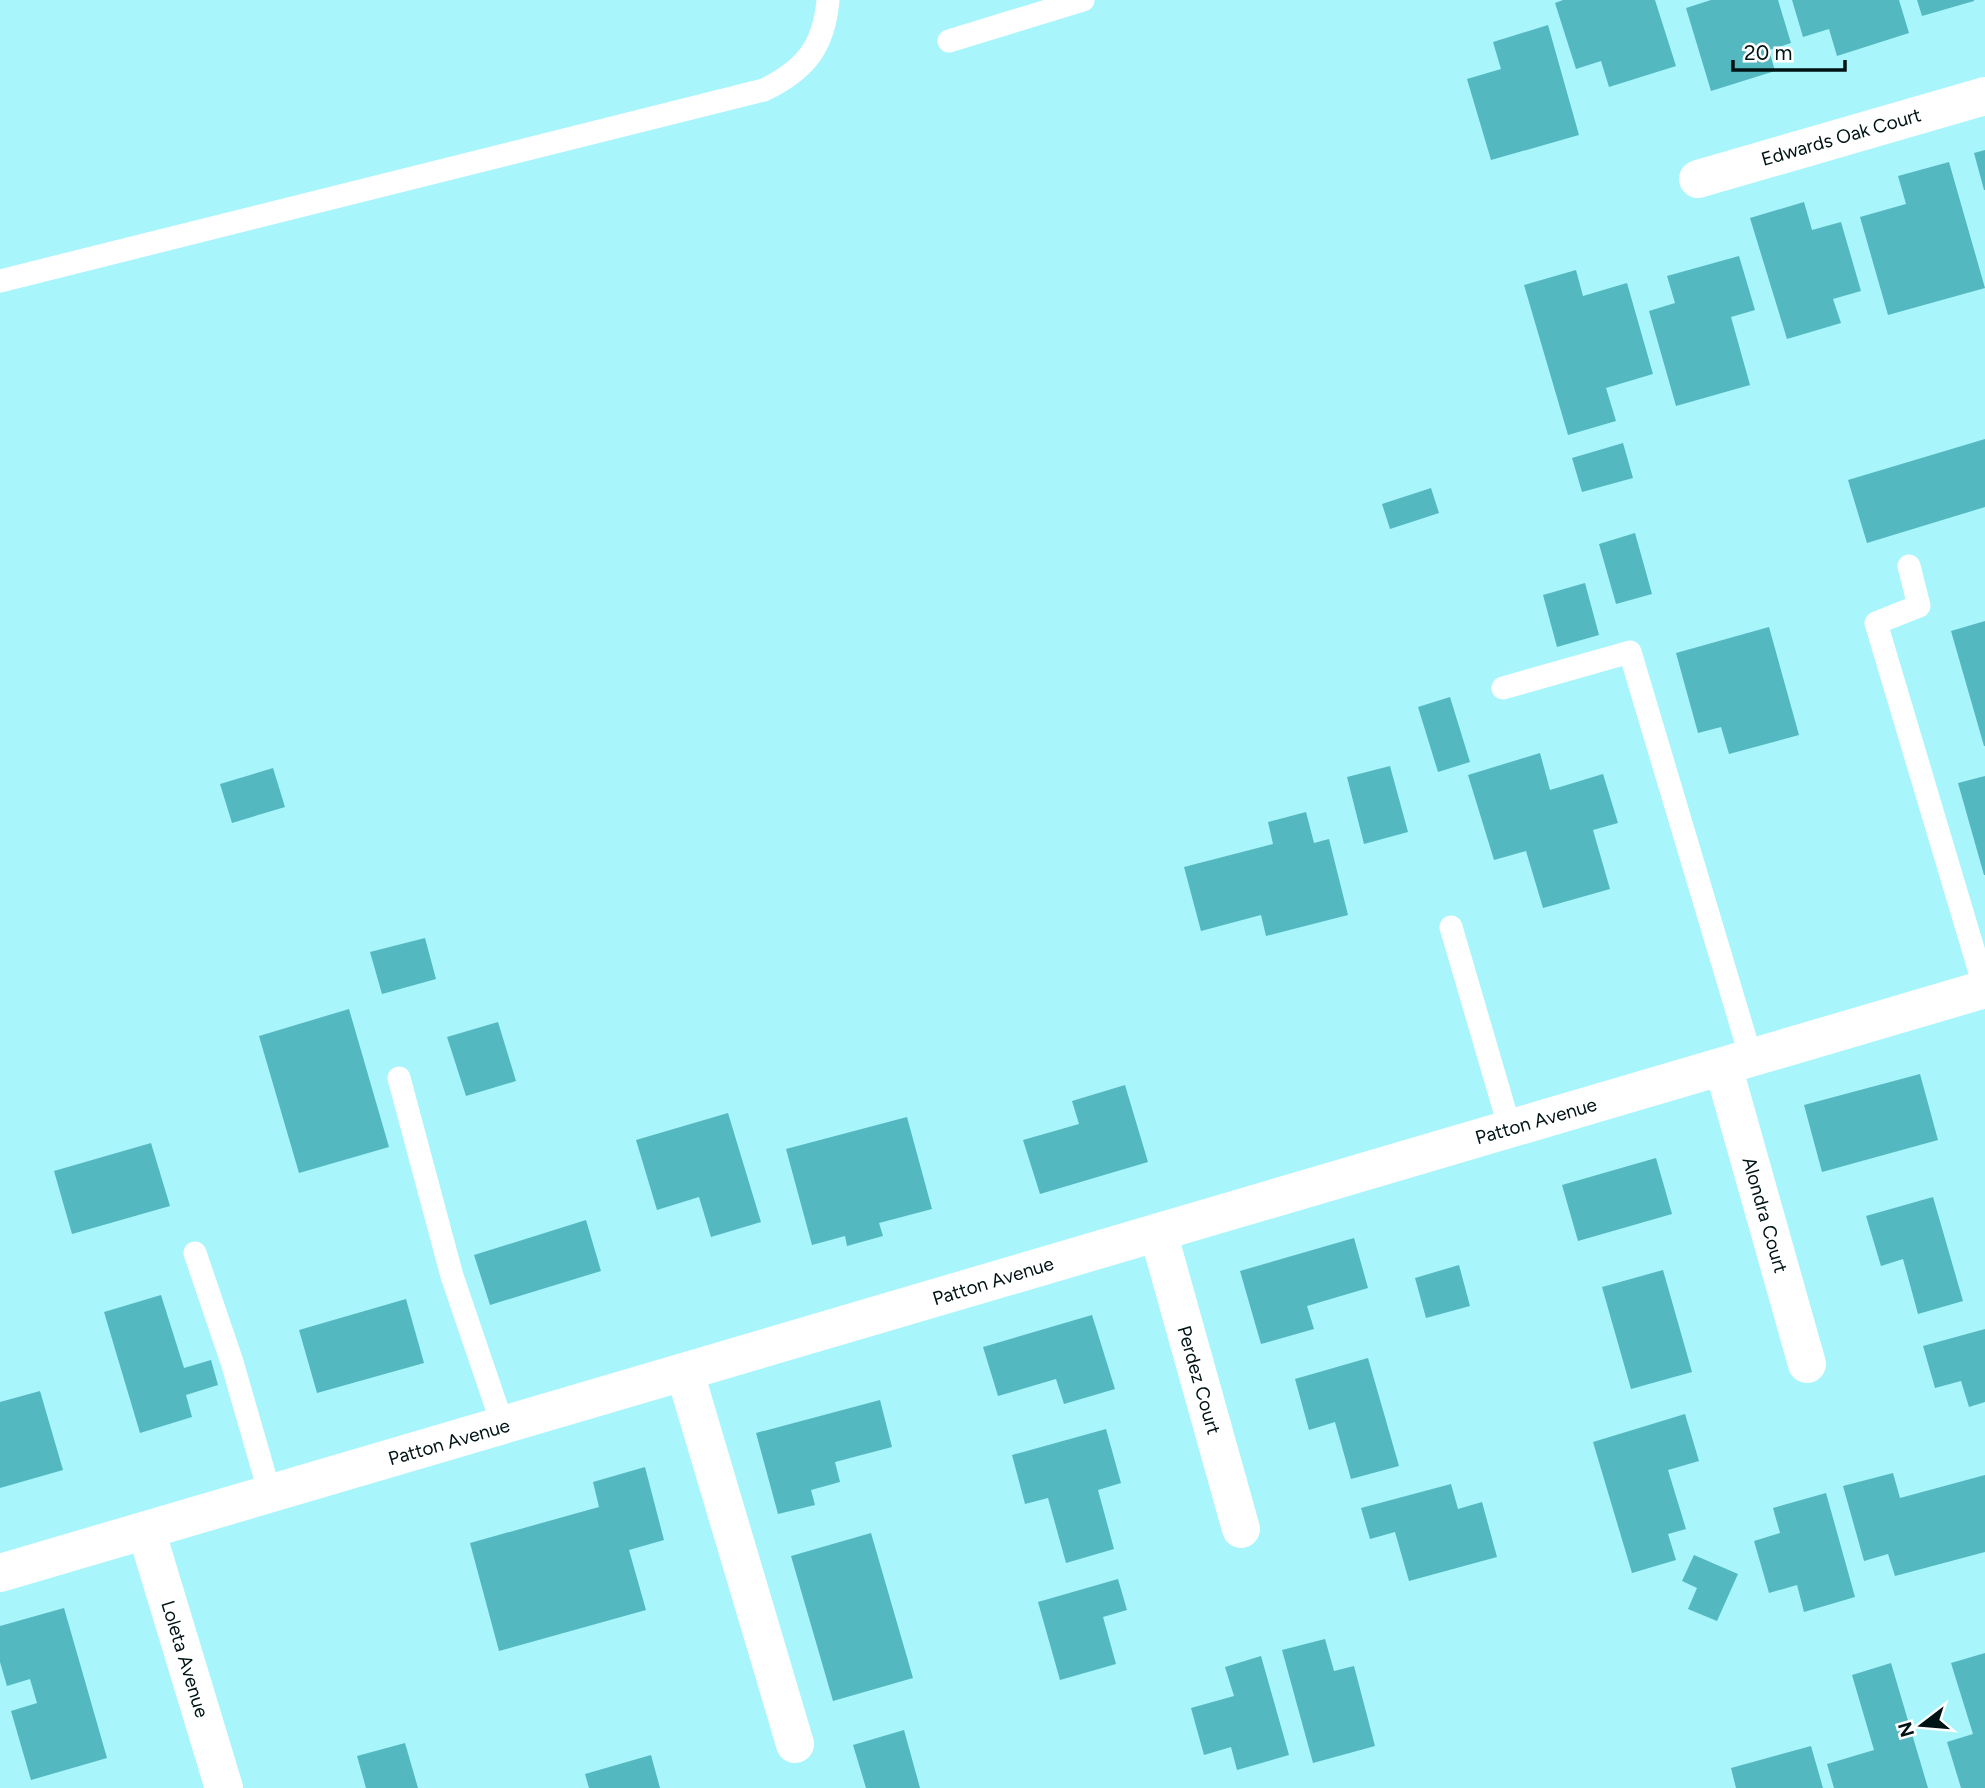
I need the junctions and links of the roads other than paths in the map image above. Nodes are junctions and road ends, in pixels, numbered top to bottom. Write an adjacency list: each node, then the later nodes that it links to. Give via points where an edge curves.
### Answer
1 (828, 0): 6 (lane, via 826,23 815,51 790,77 764,90)
2 (1083, 0): 3 (lane)
3 (950, 41)
4 (1985, 96): 5 (street, Edwards Oak Court)
5 (1698, 179)
6 (0, 281)
7 (1909, 566): 10 (lane, via 1919,606 1876,623)
8 (1503, 688): 11 (lane, via 1630,652)
9 (1451, 927): 13 (lane)
10 (1985, 989): 11 (street, Patton Avenue)
11 (1737, 1062): 13 (street, Patton Avenue); 16 (street, Alondra Court)
12 (400, 1078): 18 (lane, via 452,1276)
13 (1510, 1129): 14 (street, Patton Avenue)
14 (1158, 1232): 17 (street, Patton Avenue); 20 (street, Perdez Court)
15 (195, 1253): 19 (lane)
16 (1807, 1364)
17 (685, 1373): 18 (street, Patton Avenue); 23 (street)
18 (503, 1426): 19 (street, Patton Avenue)
19 (270, 1494): 21 (street, Patton Avenue)
20 (1241, 1529)
21 (146, 1530): 22 (street, Patton Avenue); 24 (street, Loleta Avenue)
22 (0, 1573)
23 (795, 1744)
24 (224, 1788)

